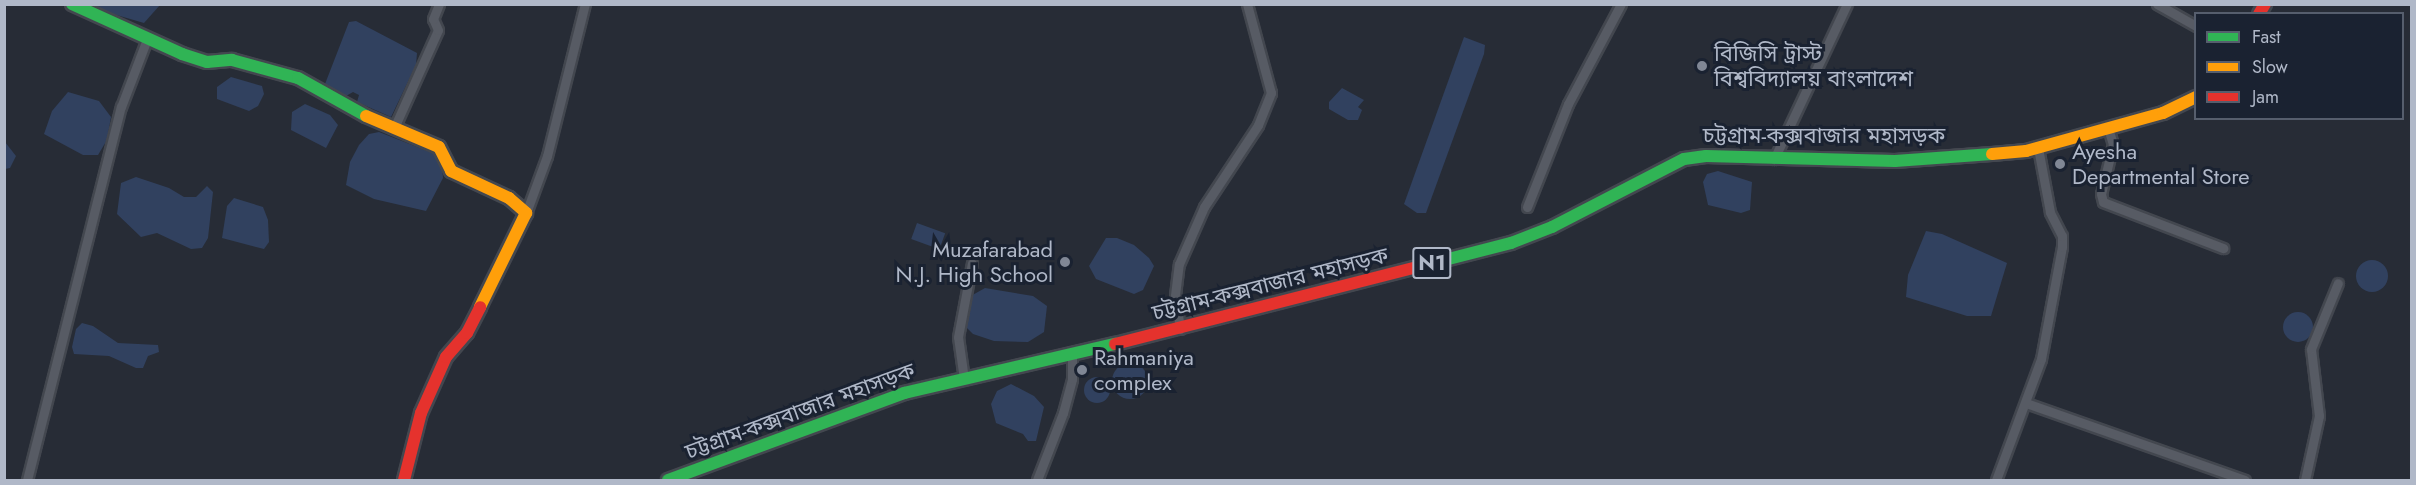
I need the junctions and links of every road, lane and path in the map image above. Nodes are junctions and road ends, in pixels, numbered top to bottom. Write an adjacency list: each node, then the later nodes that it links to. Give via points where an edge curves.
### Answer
1 (72, 4): 9 (main road)
2 (439, 4): 11 (street, via 433,19 438,30)
3 (585, 4): 16 (street, via 547,156)
4 (1247, 4): 20 (street, via 1271,93 1258,125 1204,207 1179,264 1175,295)
5 (1621, 4): 15 (street, via 1568,104)
6 (1847, 4): 14 (street)
7 (2157, 4): 8 (street)
8 (2194, 25)
9 (147, 39): 11 (main road, via 207,62 232,60 298,78); 24 (street, via 121,107)
10 (2194, 98): 12 (main road, চট্টগ্রাম-কক্সবাজার মহাসড়ক / N1, via 2163,113)
11 (394, 128): 16 (main road, via 439,147 451,171 509,198)
12 (2108, 128): 13 (main road, চট্টগ্রাম-কক্সবাজার মহাসড়ক / N1); 17 (street, via 2113,144 2101,194 2103,202)
13 (2038, 148): 14 (main road, চট্টগ্রাম-কক্সবাজার মহাসড়ক / N1, via 1895,161); 23 (street, via 2050,212 2062,236 2062,247 2041,359)
14 (1774, 159): 20 (main road, চট্টগ্রাম-কক্সবাজার মহাসড়ক / N1, via 1684,159 1552,227 1510,243)
15 (1527, 207)
16 (526, 213): 25 (main road, via 467,333 446,357 421,413)
17 (2223, 248)
18 (972, 262): 22 (street, via 958,337)
19 (2338, 284): 30 (street, via 2311,349 2319,416)
20 (1180, 329): 21 (main road, চট্টগ্রাম-কক্সবাজার মহাসড়ক / N1)
21 (1072, 354): 22 (main road, চট্টগ্রাম-কক্সবাজার মহাসড়ক / N1); 27 (street, via 1072,379 1063,413)
22 (964, 379): 26 (main road, চট্টগ্রাম-কক্সবাজার মহাসড়ক / N1, via 904,393)
23 (2026, 403): 28 (street); 29 (street)
24 (27, 480)
25 (404, 480)
26 (668, 480)
27 (1037, 480)
28 (1996, 480)
29 (2244, 480)
30 (2305, 480)

